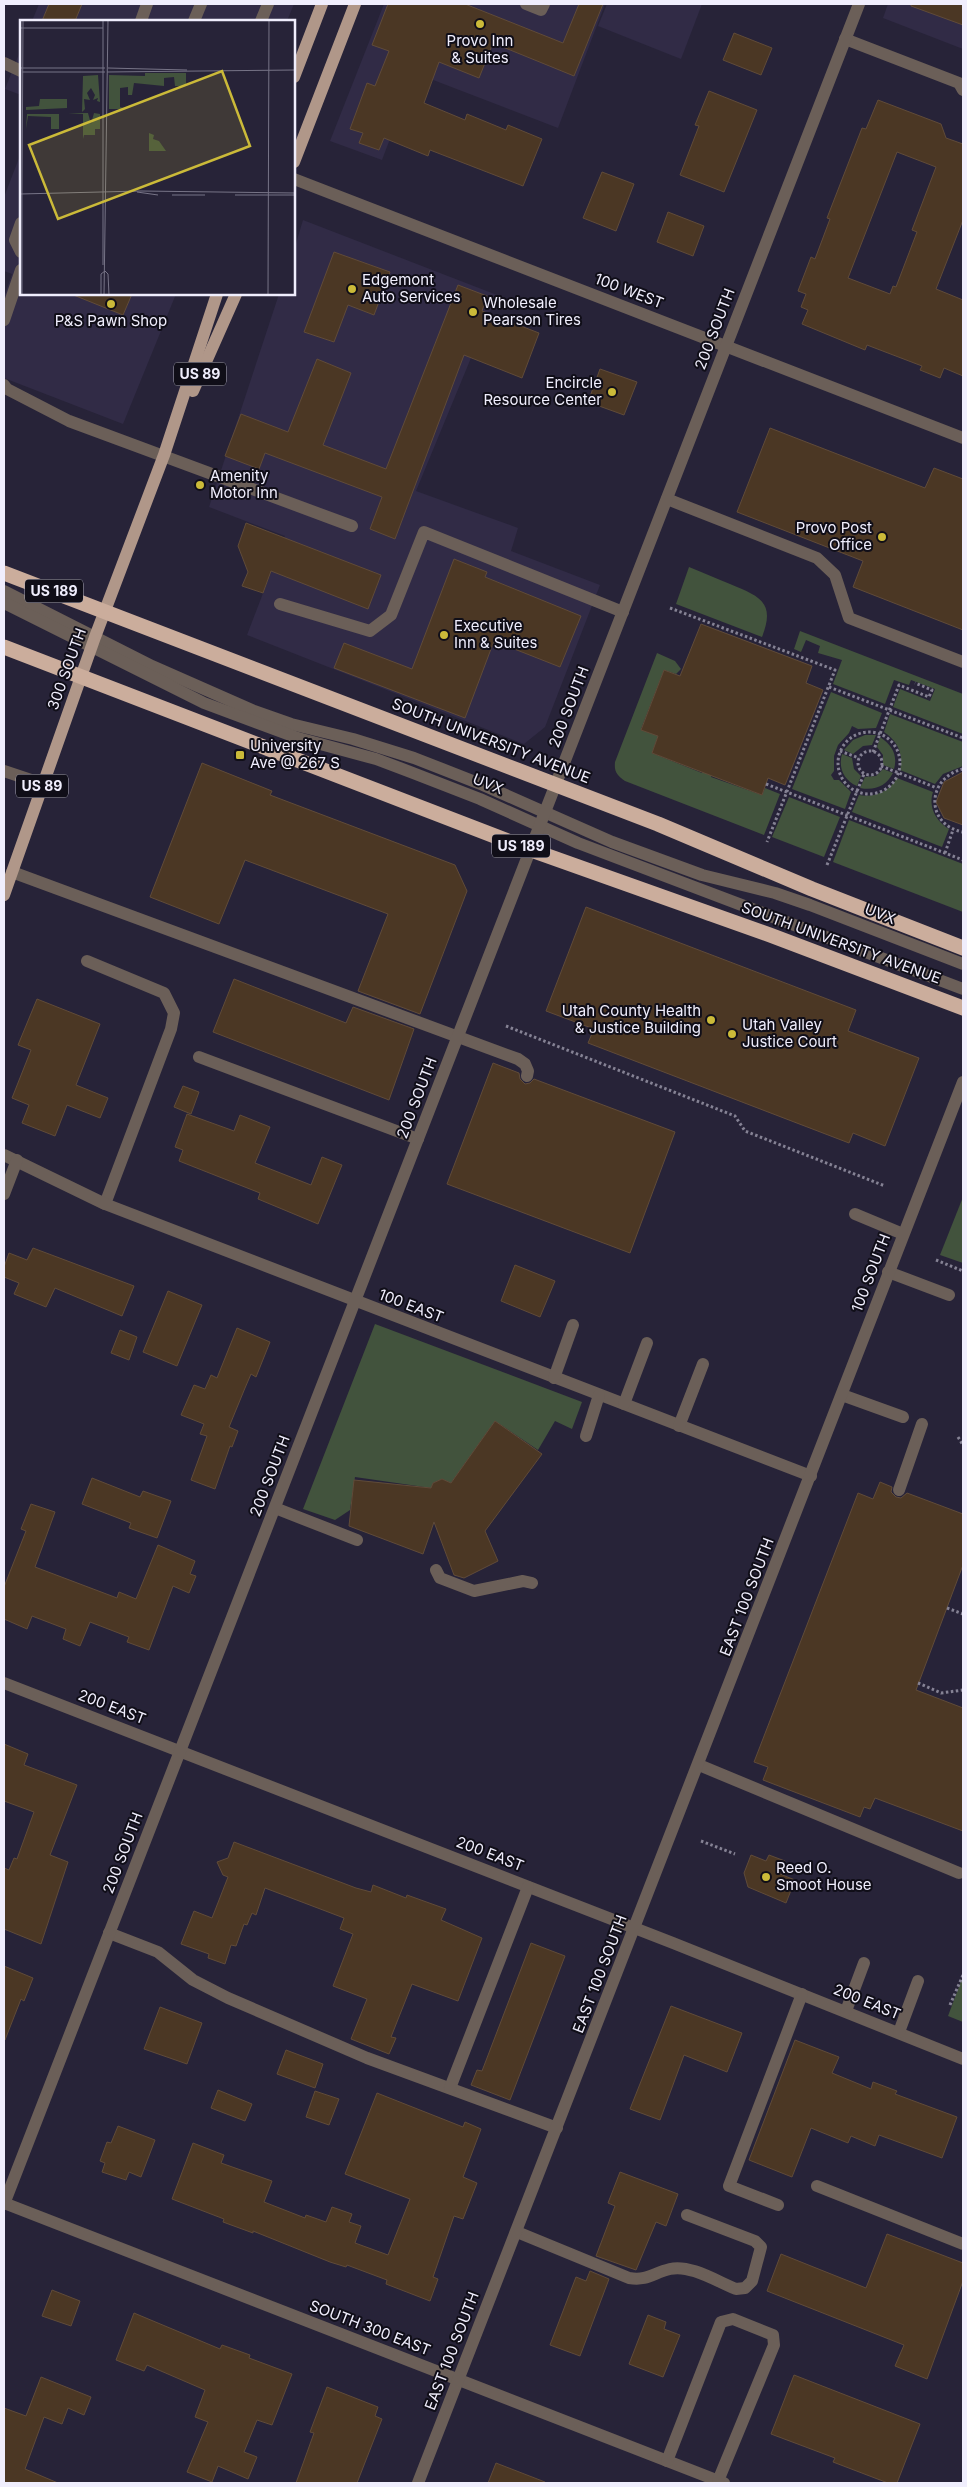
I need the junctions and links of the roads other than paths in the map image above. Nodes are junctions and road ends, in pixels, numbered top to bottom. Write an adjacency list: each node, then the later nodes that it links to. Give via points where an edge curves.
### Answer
1 (147, 4): 9 (street)
2 (201, 4): 10 (street)
3 (268, 4): 11 (street)
4 (322, 4): 15 (main road)
5 (356, 4): 17 (main road)
6 (526, 4): 7 (street, via 540,10)
7 (544, 4)
8 (859, 4): 12 (street, 200 SOUTH)
9 (140, 20)
10 (194, 20)
11 (261, 20)
12 (845, 39): 16 (street, via 959,83); 25 (street, 200 SOUTH)
13 (4, 64): 14 (street)
14 (20, 71)
15 (295, 75)
16 (963, 90)
17 (295, 159)
18 (295, 179): 25 (street, 100 WEST)
19 (20, 225): 20 (street, via 15,240)
20 (20, 250)
21 (20, 273): 24 (street)
22 (217, 295): 29 (main road, 300 SOUTH / US 89)
23 (236, 295): 29 (main road, 300 SOUTH / US 89)
24 (4, 320)
25 (726, 346): 27 (street, 100 WEST); 30 (street, 200 SOUTH)
26 (4, 385): 29 (street, via 69,420)
27 (960, 433): 28 (street)
28 (963, 448)
29 (164, 455): 31 (street); 36 (main road, 300 SOUTH / US 89)
30 (667, 499): 37 (street, 200 SOUTH); 40 (street, via 816,558 836,575 849,618)
31 (352, 526)
32 (4, 573): 36 (highway, SOUTH UNIVERSITY AVENUE / US 189)
33 (4, 591): 38 (street, UVX)
34 (4, 603): 38 (street, UVX)
35 (280, 604): 37 (street, via 370,631 392,615 424,532)
36 (105, 610): 38 (main road, 300 SOUTH / US 89); 44 (highway, SOUTH UNIVERSITY AVENUE / US 189)
37 (623, 612): 44 (street, 200 SOUTH)
38 (93, 642): 41 (main road, 300 SOUTH / US 89); 45 (street, UVX, via 254,711 291,724 368,743 483,785)
39 (4, 647): 41 (highway, SOUTH UNIVERSITY AVENUE / US 189)
40 (963, 662)
41 (81, 677): 43 (main road, 300 SOUTH / US 89); 46 (highway, SOUTH UNIVERSITY AVENUE / US 189)
42 (4, 770): 43 (street)
43 (43, 784): 47 (main road, 300 SOUTH / US 89)
44 (556, 785): 45 (street, 200 SOUTH); 49 (highway, SOUTH UNIVERSITY AVENUE / US 189)
45 (543, 820): 46 (street, 200 SOUTH); 51 (street, UVX, via 686,869 810,905); 52 (street, UVX, via 611,856)
46 (531, 850): 53 (highway, SOUTH UNIVERSITY AVENUE / US 189); 54 (street, 200 SOUTH)
47 (12, 872): 48 (main road, 300 SOUTH / US 89); 54 (street)
48 (4, 895)
49 (963, 948)
50 (87, 961): 62 (street, via 164,993 174,1013)
51 (963, 964)
52 (963, 989)
53 (963, 1008)
54 (458, 1037): 56 (street, via 518,1059 525,1064); 58 (street, 200 SOUTH)
55 (199, 1057): 58 (street)
56 (527, 1076)
57 (963, 1082): 64 (street, 100 SOUTH)
58 (418, 1139): 67 (street, 200 SOUTH)
59 (4, 1155): 60 (street, 100 EAST)
60 (17, 1160): 61 (street); 62 (street, 100 EAST)
61 (4, 1194)
62 (104, 1204): 67 (street, 100 EAST)
63 (856, 1214): 64 (street)
64 (903, 1234): 65 (street, 100 SOUTH)
65 (888, 1272): 66 (street); 73 (street, 100 SOUTH)
66 (949, 1295)
67 (355, 1302): 71 (street, 100 EAST); 81 (street, 200 SOUTH)
68 (573, 1325): 71 (street)
69 (647, 1342): 74 (street)
70 (703, 1364): 77 (street)
71 (554, 1378): 72 (street, 100 EAST)
72 (599, 1395): 74 (street, 100 EAST); 78 (street)
73 (842, 1396): 75 (street); 79 (street, 100 SOUTH)
74 (624, 1404): 77 (street, 100 EAST)
75 (903, 1417)
76 (922, 1424): 80 (street)
77 (679, 1426): 79 (street, 100 EAST)
78 (586, 1436)
79 (811, 1476): 87 (street, EAST 100 SOUTH)
80 (899, 1490)
81 (275, 1508): 82 (street); 86 (street, 200 SOUTH)
82 (357, 1540)
83 (436, 1570): 84 (street, via 440,1578 474,1591 523,1581)
84 (532, 1583)
85 (4, 1683): 86 (street, 200 EAST)
86 (180, 1751): 89 (street, 200 EAST); 91 (street, 200 SOUTH)
87 (699, 1765): 88 (street); 90 (street, EAST 100 SOUTH)
88 (960, 1873)
89 (528, 1887): 90 (street, 200 EAST); 98 (street)
90 (636, 1928): 94 (street, 200 EAST); 99 (street, EAST 100 SOUTH)
91 (109, 1933): 98 (street, via 158,1952 193,1980 228,1998 368,2058); 101 (street, 200 SOUTH)
92 (864, 1963): 95 (street)
93 (918, 1981): 96 (street)
94 (802, 1994): 95 (street, 200 EAST); 102 (street, via 729,2186)
95 (846, 2011): 96 (street, 200 EAST)
96 (900, 2032): 97 (street, 200 EAST)
97 (963, 2059)
98 (450, 2088): 99 (street)
99 (557, 2128): 104 (street, EAST 100 SOUTH)
100 (817, 2186): 105 (street)
101 (4, 2203): 106 (street, SOUTH 300 EAST)
102 (778, 2205)
103 (687, 2215): 104 (street, via 755,2241 761,2247 752,2281 745,2288 736,2289 684,2268 670,2269 641,2280 629,2278)
104 (516, 2232): 106 (street, EAST 100 SOUTH)
105 (963, 2244)
106 (459, 2380): 107 (street, SOUTH 300 EAST); 109 (street, EAST 100 SOUTH)
107 (667, 2461): 108 (street, SOUTH 300 EAST); 108 (street, via 721,2322 733,2318 773,2335 774,2346)
108 (721, 2482)
109 (418, 2483)

